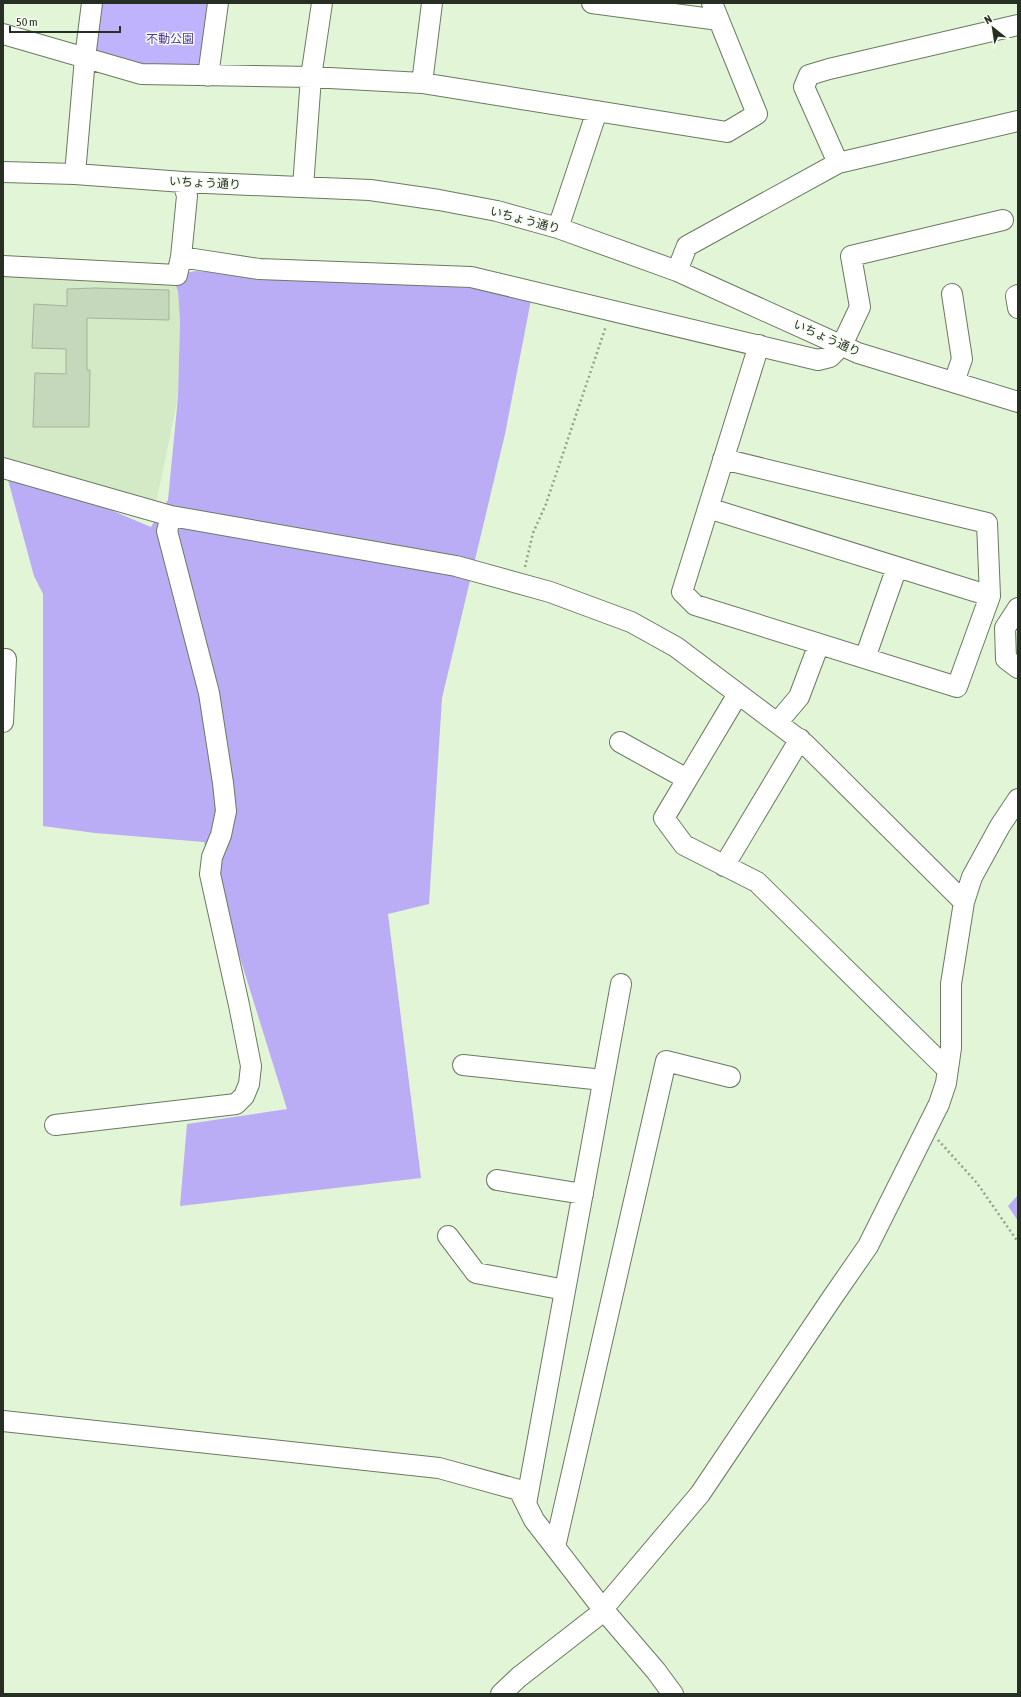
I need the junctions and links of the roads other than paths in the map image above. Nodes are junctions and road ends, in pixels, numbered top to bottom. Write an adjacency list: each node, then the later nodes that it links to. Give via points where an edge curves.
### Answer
1 (92, 3): 9 (street)
2 (218, 3): 10 (street)
3 (322, 3): 11 (street)
4 (432, 3): 12 (street)
5 (592, 3): 6 (street)
6 (716, 8): 13 (street, via 757,114 727,132)
7 (1018, 25): 15 (street, via 829,68 809,75 804,88)
8 (3, 34): 9 (street)
9 (85, 58): 10 (street, via 141,74); 17 (street)
10 (208, 76): 11 (street)
11 (311, 77): 12 (street); 19 (street)
12 (422, 84): 13 (street)
13 (597, 111): 21 (street)
14 (1018, 121): 15 (street)
15 (838, 163): 24 (street, via 687,246)
16 (3, 172): 17 (street, いちょう通り)
17 (75, 174): 18 (street, いちょう通り)
18 (183, 182): 19 (street, いちょう通り); 22 (street, via 188,196)
19 (303, 187): 21 (street, いちょう通り, via 370,190 439,200 497,211)
20 (1003, 220): 28 (street, via 851,256 860,307)
21 (558, 228): 24 (street, いちょう通り)
22 (181, 257): 23 (street, via 177,275); 29 (street, via 259,269 472,277)
23 (3, 266)
24 (677, 271): 28 (street, いちょう通り)
25 (952, 294): 30 (street, via 962,359)
26 (1018, 295): 27 (street)
27 (1018, 308)
28 (842, 345): 29 (street, via 830,358 818,360); 30 (street, いちょう通り, via 858,353)
29 (758, 346): 32 (street)
30 (954, 382): 31 (street, いちょう通り)
31 (1018, 402)
32 (723, 460): 34 (street); 37 (street, via 987,523)
33 (3, 468): 35 (street)
34 (708, 508): 36 (street); 39 (street, via 682,592 695,605)
35 (171, 516): 43 (street, via 456,566 550,592 630,622 676,647); 57 (street, via 167,531 209,693 223,783 226,811 221,835 212,857 210,874 251,1066 249,1084 244,1096 236,1104)
36 (897, 567): 37 (street); 40 (street)
37 (990, 596): 40 (street, via 957,687)
38 (1018, 608): 42 (street, via 1005,628 1006,659)
39 (819, 644): 40 (street); 45 (street, via 799,697)
40 (865, 658)
41 (3, 659): 44 (street, via 6,659)
42 (1018, 668)
43 (738, 694): 45 (street); 48 (street)
44 (3, 720)
45 (777, 723): 46 (street)
46 (800, 739): 50 (street); 51 (street)
47 (620, 742): 48 (street)
48 (687, 780): 50 (street, via 664,818 684,845)
49 (1018, 799): 51 (street, via 972,877)
50 (724, 866): 54 (street, via 757,882)
51 (964, 902): 54 (street, via 951,984 952,1048)
52 (621, 984): 56 (street)
53 (463, 1065): 56 (street)
54 (948, 1070): 65 (street, via 939,1104 868,1246 700,1494)
55 (730, 1077): 64 (street, via 666,1061)
56 (603, 1080): 59 (street)
57 (55, 1125)
58 (497, 1180): 59 (street)
59 (583, 1194): 61 (street)
60 (448, 1236): 61 (street, via 476,1272)
61 (565, 1290): 63 (street)
62 (3, 1421): 63 (street, via 439,1468 519,1490)
63 (526, 1504): 64 (street, via 534,1520)
64 (556, 1547): 65 (street)
65 (602, 1608): 66 (street, via 596,1617); 67 (street)
66 (501, 1694)
67 (673, 1694)

